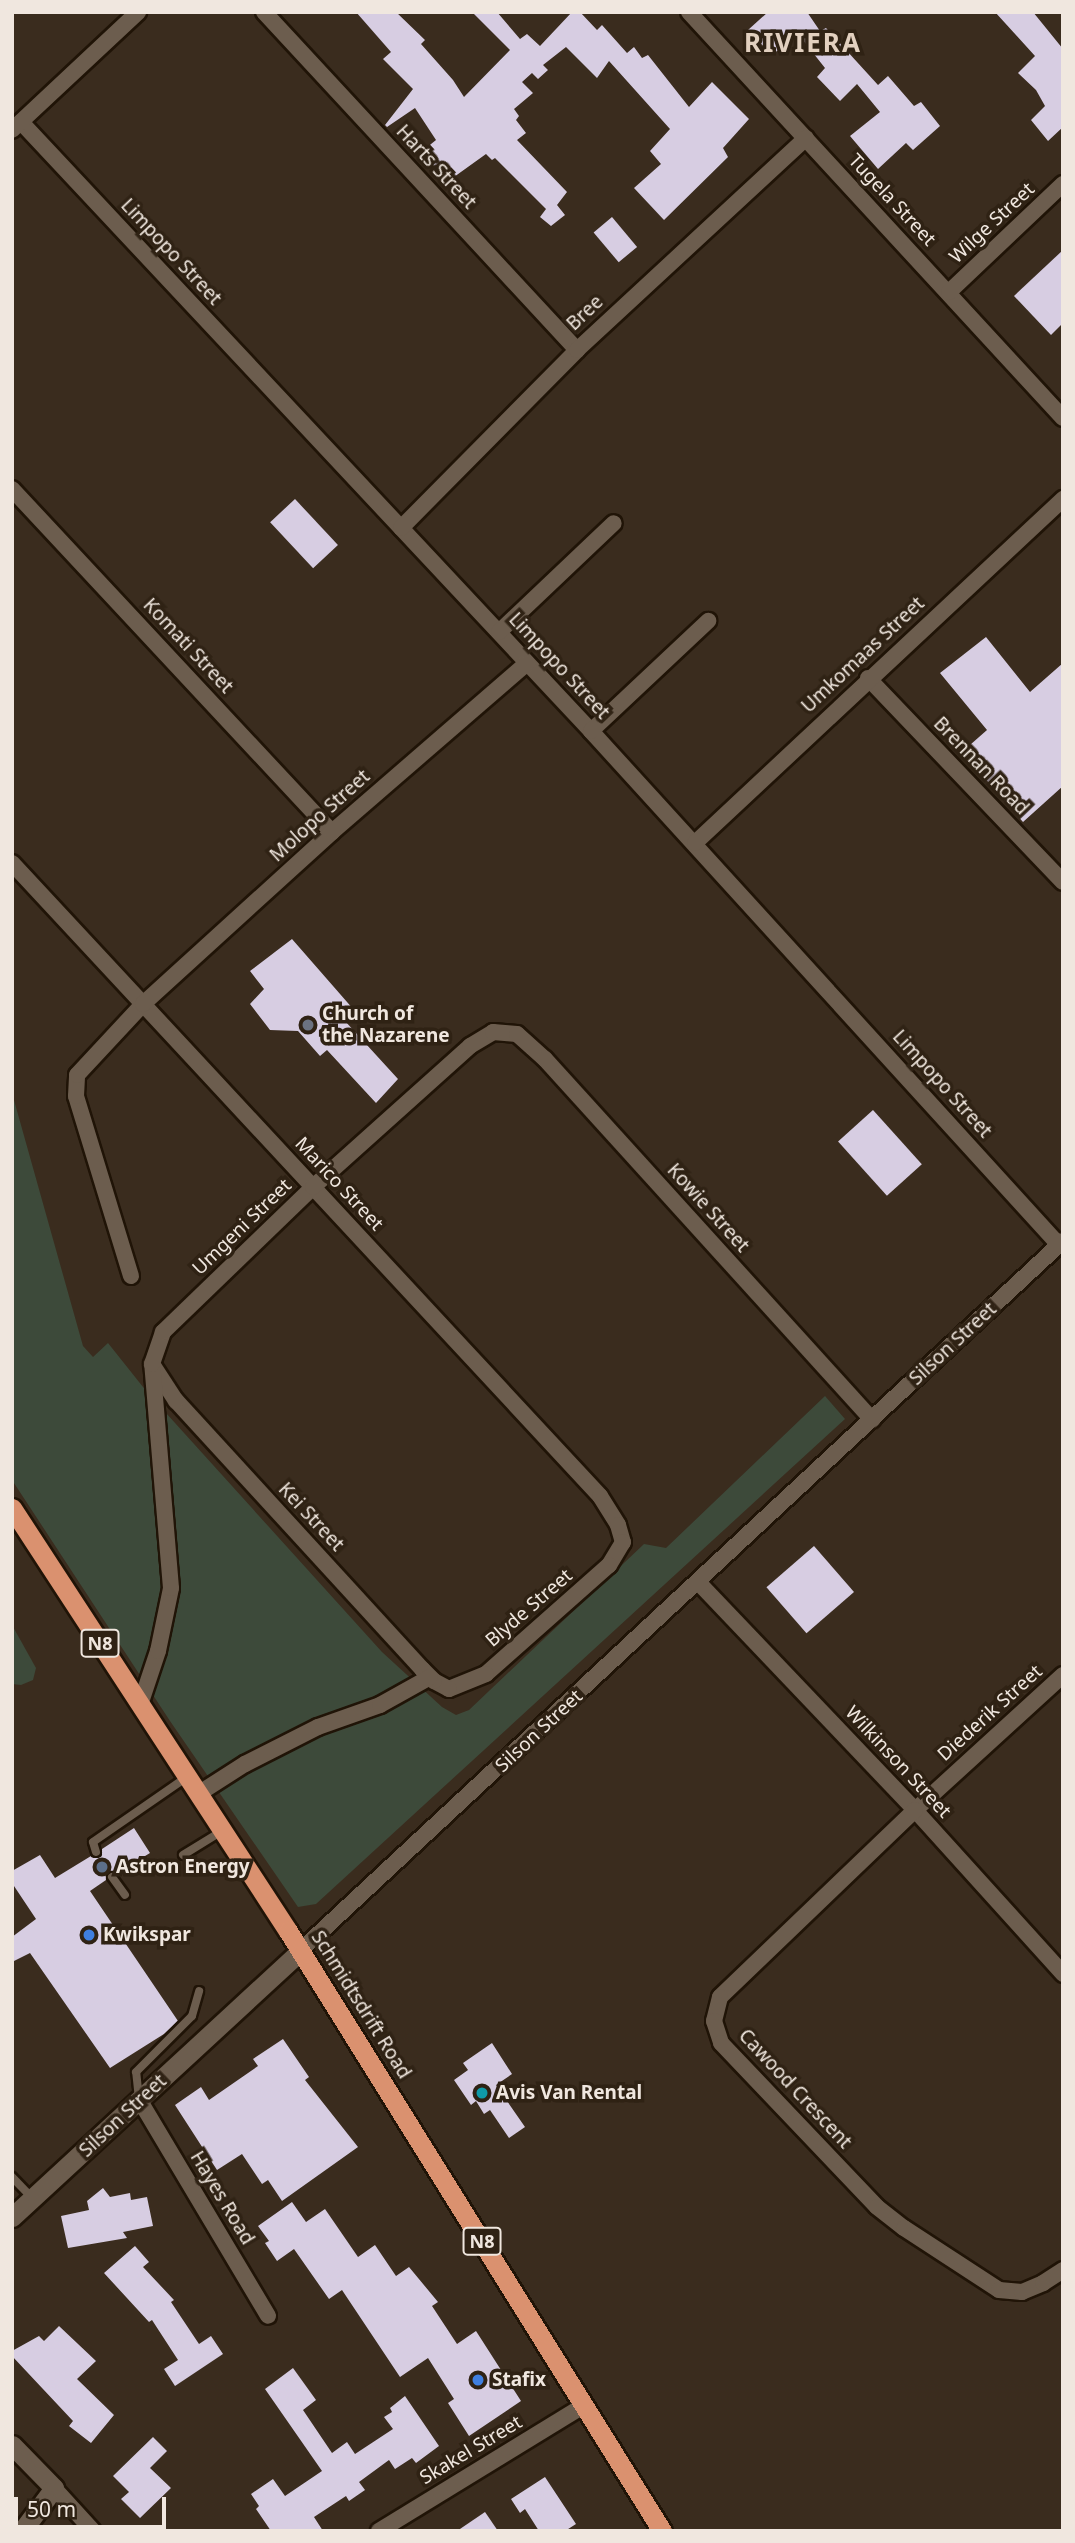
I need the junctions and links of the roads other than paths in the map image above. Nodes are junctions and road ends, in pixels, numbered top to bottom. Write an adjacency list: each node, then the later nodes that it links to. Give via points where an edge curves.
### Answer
1 (138, 12): 4 (street)
2 (264, 12): 8 (street, Harts Street)
3 (690, 12): 5 (street, Tugela Street)
4 (17, 126): 13 (street, Limpopo Street)
5 (806, 138): 7 (street, Tugela Street); 8 (street, Bree)
6 (1063, 184): 7 (street, Wilge Street)
7 (949, 292): 9 (street, Tugela Street)
8 (577, 350): 13 (street, Bree)
9 (1063, 418)
10 (12, 489): 19 (street, Komati Street)
11 (1063, 499): 17 (street, Umkomaas Street)
12 (614, 523): 15 (street)
13 (401, 528): 15 (street, Limpopo Street)
14 (708, 621): 18 (street)
15 (499, 632): 16 (street, Limpopo Street)
16 (527, 663): 18 (street, Limpopo Street); 19 (street, Molopo Street)
17 (868, 678): 20 (street, Umkomaas Street); 22 (street, Brennan Road)
18 (592, 731): 20 (street, Limpopo Street)
19 (332, 832): 23 (street, Molopo Street)
20 (695, 843): 26 (street, Limpopo Street)
21 (12, 863): 23 (street, Marico Street)
22 (1063, 882)
23 (143, 1004): 25 (street, Marico Street); 27 (street, Molopo Street, via 77,1075 75,1085)
24 (507, 1032): 25 (street, Umgeni Street, via 493,1032 470,1046); 29 (street, Kowie Street, via 524,1038 545,1059)
25 (313, 1187): 28 (street, Umgeni Street, via 163,1332); 31 (street, Marico Street, via 600,1496)
26 (1061, 1243): 29 (street, Silson Street)
27 (131, 1276)
28 (152, 1364): 34 (street, Kei Street, via 176,1401); 36 (street, via 171,1588 158,1651)
29 (872, 1420): 32 (street, Silson Street)
30 (12, 1508): 36 (highway, Schmidtsdrift Road / N8)
31 (623, 1542): 35 (street, Blyde Street, via 609,1565 486,1674)
32 (699, 1583): 39 (street, Wilkinson Street); 45 (street, Silson Street)
33 (1063, 1675): 39 (street, Diederik Street)
34 (430, 1677): 35 (street, Kei Street); 38 (street, via 380,1705 318,1727 257,1757)
35 (449, 1689)
36 (140, 1704): 37 (highway, Schmidtsdrift Road / N8)
37 (187, 1777): 38 (highway, Schmidtsdrift Road / N8); 41 (lane, via 93,1842)
38 (198, 1794): 40 (highway, Schmidtsdrift Road / N8)
39 (915, 1810): 46 (street, Wilkinson Street); 52 (street, Cawood Crescent, via 720,1997 714,2021 717,2034 868,2198 904,2228 999,2290 1022,2292)
40 (222, 1831): 42 (lane); 45 (highway, Schmidtsdrift Road / N8)
41 (96, 1852)
42 (183, 1855)
43 (113, 1877): 44 (lane)
44 (125, 1895)
45 (300, 1951): 48 (street, Silson Street); 54 (highway, Schmidtsdrift Road / N8)
46 (1063, 1974)
47 (199, 1991): 48 (lane, via 192,2016 138,2069)
48 (140, 2101): 50 (street, Silson Street); 53 (street, Hayes Road)
49 (12, 2178): 50 (lane)
50 (33, 2199): 51 (street, Silson Street)
51 (12, 2217)
52 (1063, 2270)
53 (268, 2316)
54 (585, 2405): 59 (street, Skakel Street); 60 (highway, Schmidtsdrift Road / N8)
55 (12, 2445): 56 (street)
56 (54, 2488): 57 (street); 58 (street)
57 (22, 2531)
58 (93, 2531)
59 (379, 2531)
60 (662, 2531)

